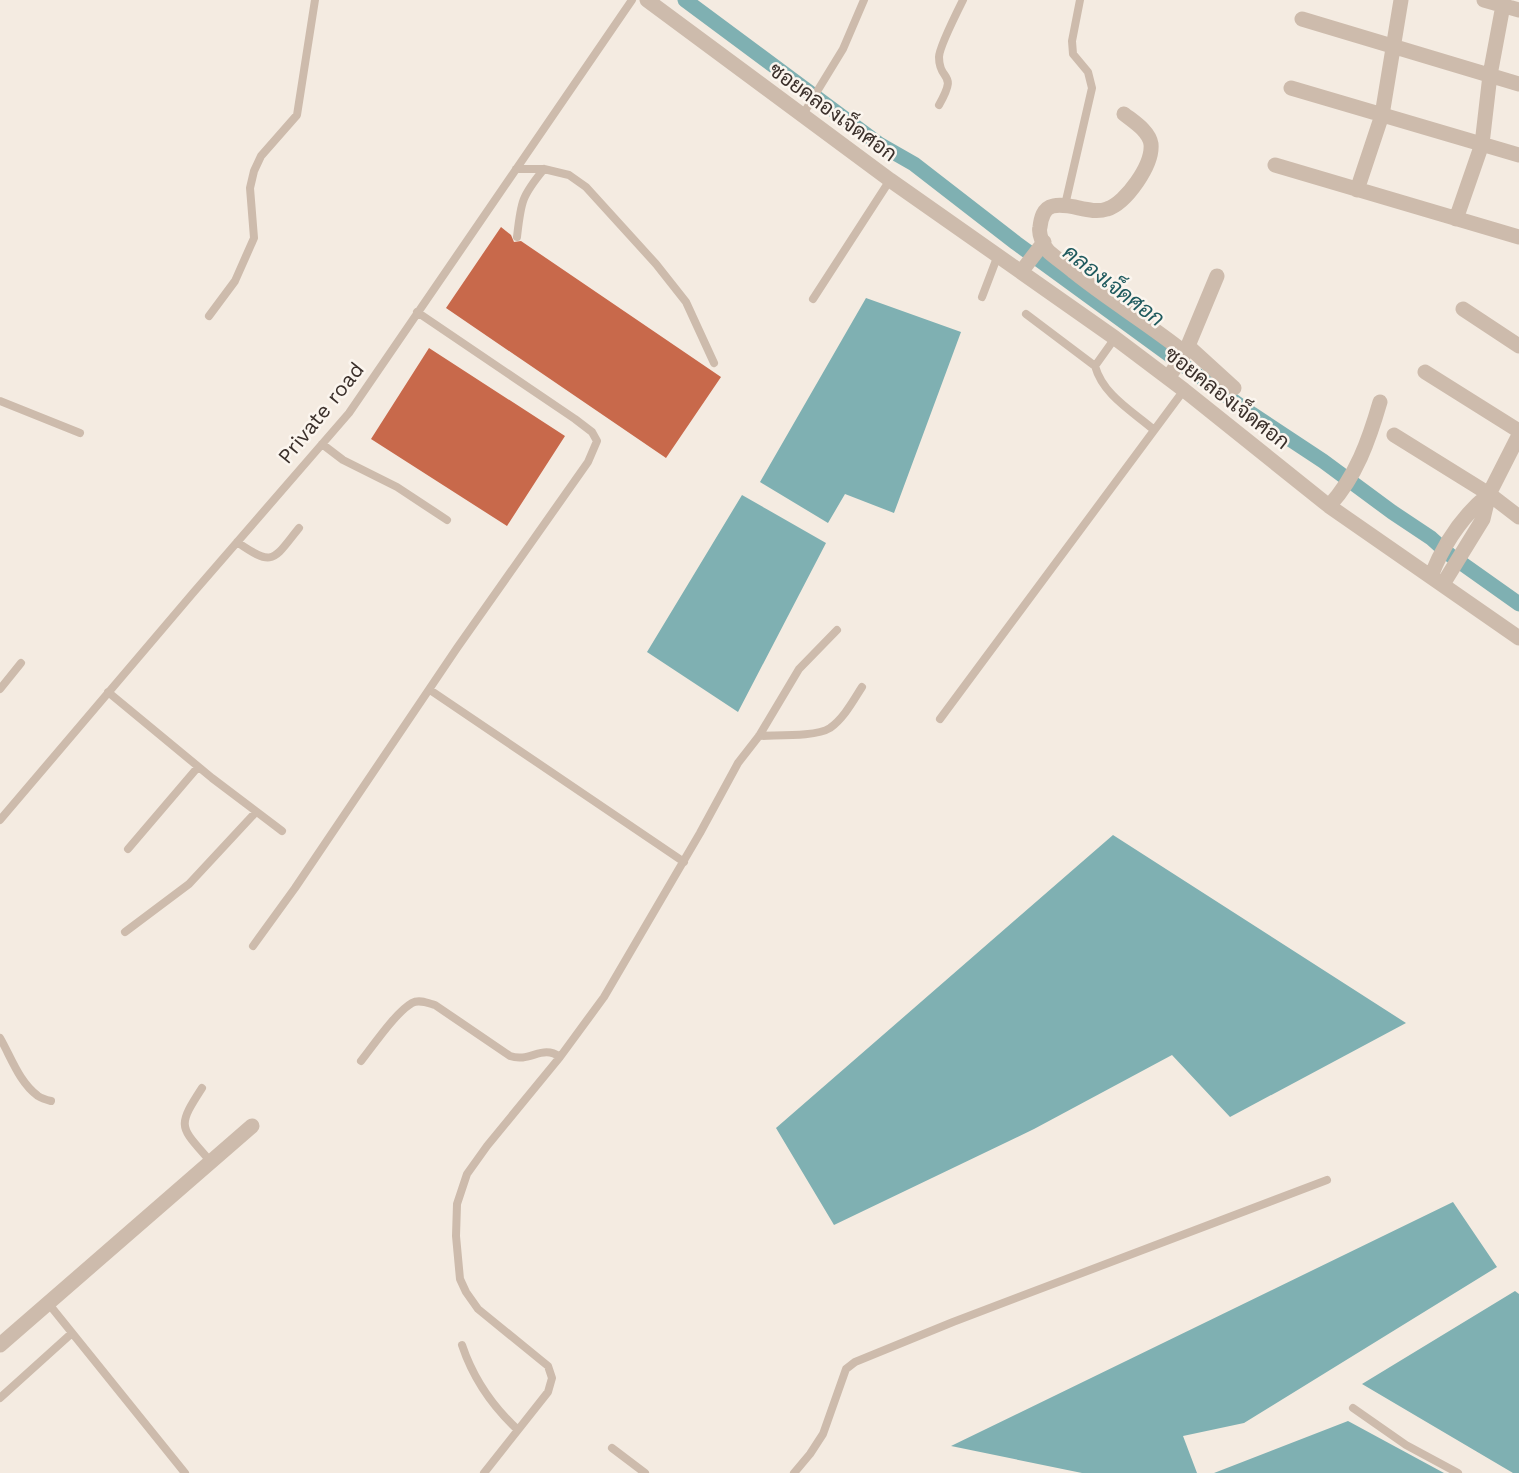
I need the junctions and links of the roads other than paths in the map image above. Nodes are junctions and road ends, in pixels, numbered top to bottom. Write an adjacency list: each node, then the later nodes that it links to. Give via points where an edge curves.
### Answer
1 (315, 0): 40 (lane, via 297,115 261,156 254,171 250,188 254,238 235,281)
2 (632, 0): 23 (lane, Private road)
3 (647, 0): 19 (street, ซอยคลองเจ็ดศอก)
4 (864, 0): 19 (lane, via 843,49)
5 (963, 0): 16 (lane, via 939,56 949,80)
6 (1080, 0): 27 (lane, via 1073,54 1088,72 1092,88)
7 (1401, 0): 12 (street)
8 (1484, 0): 9 (street)
9 (1504, 3): 10 (street); 13 (street)
10 (1519, 10)
11 (1302, 19): 12 (street)
12 (1393, 46): 13 (street); 18 (street)
13 (1490, 75): 14 (street); 20 (street)
14 (1519, 84)
15 (1291, 88): 18 (street)
16 (939, 105)
17 (1124, 114): 27 (street, via 1144,130 1151,144 1133,189 1119,204 1105,210)
18 (1382, 114): 20 (street); 26 (street)
19 (802, 116): 25 (street, ซอยคลองเจ็ดศอก)
20 (1482, 144): 21 (street); 28 (street)
21 (1519, 155)
22 (1275, 165): 26 (street)
23 (516, 169): 24 (lane); 38 (lane, Private road)
24 (544, 169): 29 (lane, via 521,201); 44 (lane, via 569,175 586,187 656,264 686,302)
25 (890, 180): 32 (street, ซอยคลองเจ็ดศอก); 36 (lane)
26 (1358, 190): 28 (street)
27 (1065, 205): 31 (street, via 1051,206 1044,212)
28 (1456, 219): 30 (street)
29 (517, 237)
30 (1519, 237)
31 (1040, 246): 33 (street); 43 (street, via 1147,323)
32 (998, 255): 33 (street, ซอยคลองเจ็ดศอก); 35 (lane)
33 (1022, 271): 41 (street, ซอยคลองเจ็ดศอก)
34 (1217, 276): 43 (street)
35 (982, 297)
36 (813, 299)
37 (1463, 309): 42 (street)
38 (417, 312): 55 (lane, Private road, via 349,413); 68 (lane, via 575,419 597,441 588,462)
39 (1026, 314): 45 (lane)
40 (210, 316)
41 (1114, 338): 43 (street, ซอยคลองเจ็ดศอก); 45 (lane)
42 (1519, 346)
43 (1180, 361): 47 (street); 48 (street, ซอยคลองเจ็ดศอก)
44 (714, 363)
45 (1095, 366): 51 (lane, via 1108,392)
46 (1425, 372): 53 (street)
47 (1234, 388)
48 (1184, 390): 51 (lane); 57 (street, ซอยคลองเจ็ดศอก)
49 (0, 401): 52 (lane)
50 (1380, 402): 57 (street, via 1359,460)
51 (1154, 430): 70 (lane)
52 (80, 433)
53 (1519, 433): 56 (street)
54 (1394, 435): 56 (street)
55 (322, 444): 59 (lane); 61 (lane, Private road)
56 (1489, 494): 58 (street); 62 (street, via 1470,510 1450,538); 62 (street, via 1483,519 1465,549 1451,569)
57 (1334, 500): 62 (street, ซอยคลองเจ็ดศอก)
58 (1519, 517)
59 (447, 519)
60 (299, 528): 61 (lane, via 277,555 268,559 258,557)
61 (237, 542): 69 (lane, Private road)
62 (1437, 575): 64 (street, ซอยคลองเจ็ดศอก)
63 (837, 630): 71 (lane, via 799,669)
64 (1519, 638)
65 (21, 663): 67 (lane)
66 (862, 687): 71 (lane, via 830,728 816,734)
67 (0, 689)
68 (430, 690): 77 (lane); 79 (lane)
69 (108, 692): 72 (lane); 74 (lane, Private road)
70 (940, 719)
71 (759, 736): 77 (lane, via 738,763)
72 (198, 767): 73 (lane); 76 (lane)
73 (256, 812): 75 (lane); 78 (lane, via 189,884)
74 (0, 820)
75 (282, 831)
76 (128, 849)
77 (684, 862): 81 (lane, via 604,997)
78 (125, 932)
79 (253, 946)
80 (0, 1038): 84 (lane, via 29,1086 38,1096)
81 (560, 1057): 82 (lane, via 546,1051 526,1058 510,1056 435,1005 423,1001 413,1002 399,1013); 94 (lane, via 467,1174 457,1204 460,1279 466,1292 478,1309 548,1366 552,1378 548,1392)
82 (361, 1061)
83 (202, 1088): 86 (lane, via 186,1113 184,1126)
84 (51, 1101)
85 (252, 1126): 86 (street)
86 (210, 1161): 88 (street)
87 (1327, 1180): 99 (lane, via 855,1362 846,1369 823,1434)
88 (48, 1303): 89 (lane); 91 (street)
89 (72, 1333): 92 (lane); 96 (lane)
90 (462, 1345): 94 (lane, via 478,1383 502,1416)
91 (0, 1346)
92 (0, 1398)
93 (1353, 1408): 100 (lane, via 1406,1445)
94 (518, 1430): 97 (lane)
95 (612, 1448): 98 (lane)
96 (185, 1473)
97 (484, 1473)
98 (645, 1473)
99 (794, 1473)
100 (1458, 1473)

